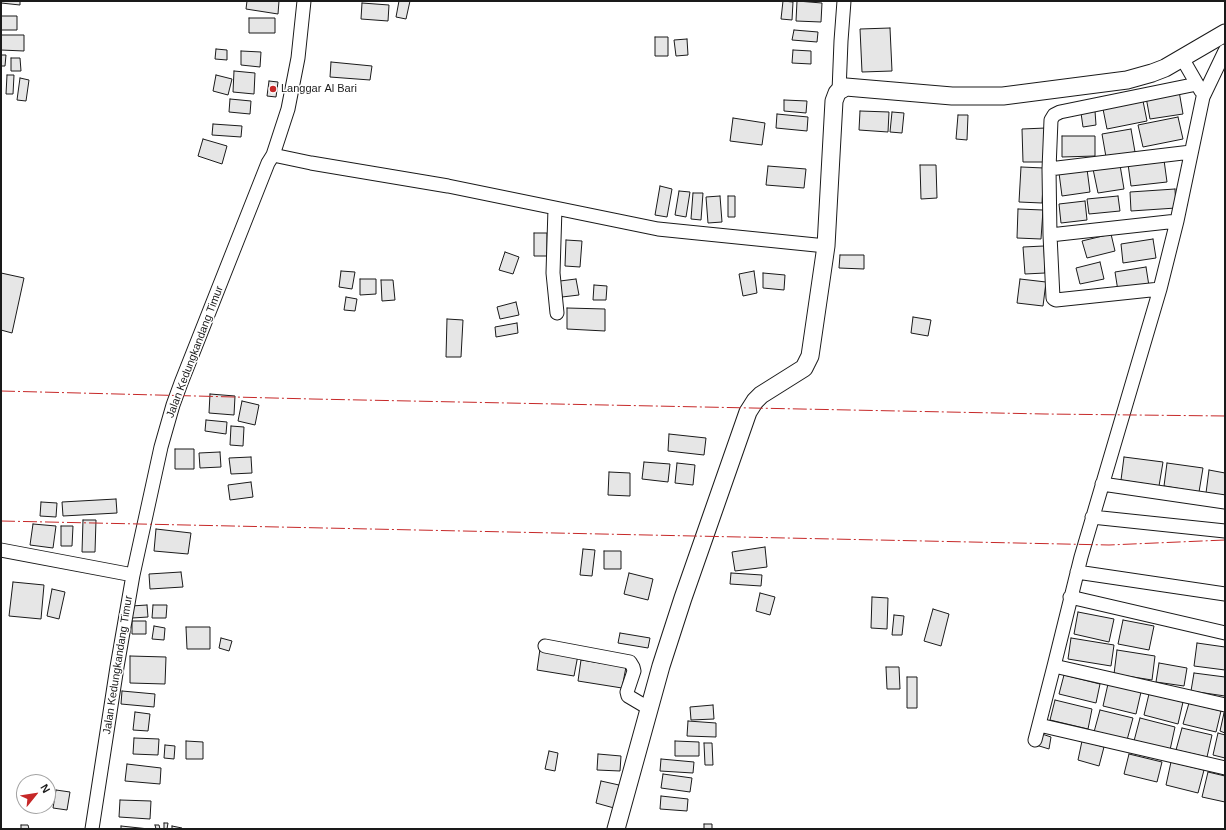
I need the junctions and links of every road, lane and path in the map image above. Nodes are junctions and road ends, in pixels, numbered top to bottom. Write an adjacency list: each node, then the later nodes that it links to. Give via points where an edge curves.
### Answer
1 (304, 1): 10 (street, Jalan Kedungkandang Timur, via 298,58 288,109)
2 (844, 1): 7 (street)
3 (1225, 33): 5 (street)
4 (1225, 52): 8 (street)
5 (1182, 58): 6 (street); 7 (street, via 1158,70 1127,80 1003,96 952,96 846,87)
6 (1197, 84): 8 (street); 11 (street, via 1056,113 1051,120)
7 (840, 90): 15 (street, via 834,101)
8 (1203, 97): 9 (street)
9 (1191, 152): 11 (street); 13 (street)
10 (273, 155): 12 (street); 24 (street, Jalan Kedungkandang Timur, via 173,405 161,447)
11 (1049, 169): 14 (street)
12 (555, 208): 15 (street, via 658,229); 17 (street, via 553,273)
13 (1177, 221): 14 (street); 16 (street)
14 (1050, 236): 16 (street, via 1055,300)
15 (826, 246): 31 (street, via 810,356 804,368 761,395 748,412 683,598)
16 (1160, 289): 18 (street)
17 (557, 313)
18 (1102, 484): 19 (street); 20 (street)
19 (1225, 502)
20 (1092, 517): 21 (street); 23 (street)
21 (1225, 531)
22 (1, 550): 24 (street)
23 (1077, 572): 25 (street); 26 (street)
24 (133, 575): 35 (street, Jalan Kedungkandang Timur)
25 (1225, 594)
26 (1070, 597): 27 (street); 29 (street)
27 (1225, 633)
28 (545, 646): 31 (street, via 630,662 634,671 628,696)
29 (1054, 666): 30 (street); 32 (street)
30 (1225, 705)
31 (650, 709): 36 (street)
32 (1039, 725): 33 (street); 34 (street)
33 (1035, 740)
34 (1225, 768)
35 (92, 829)
36 (616, 829)

